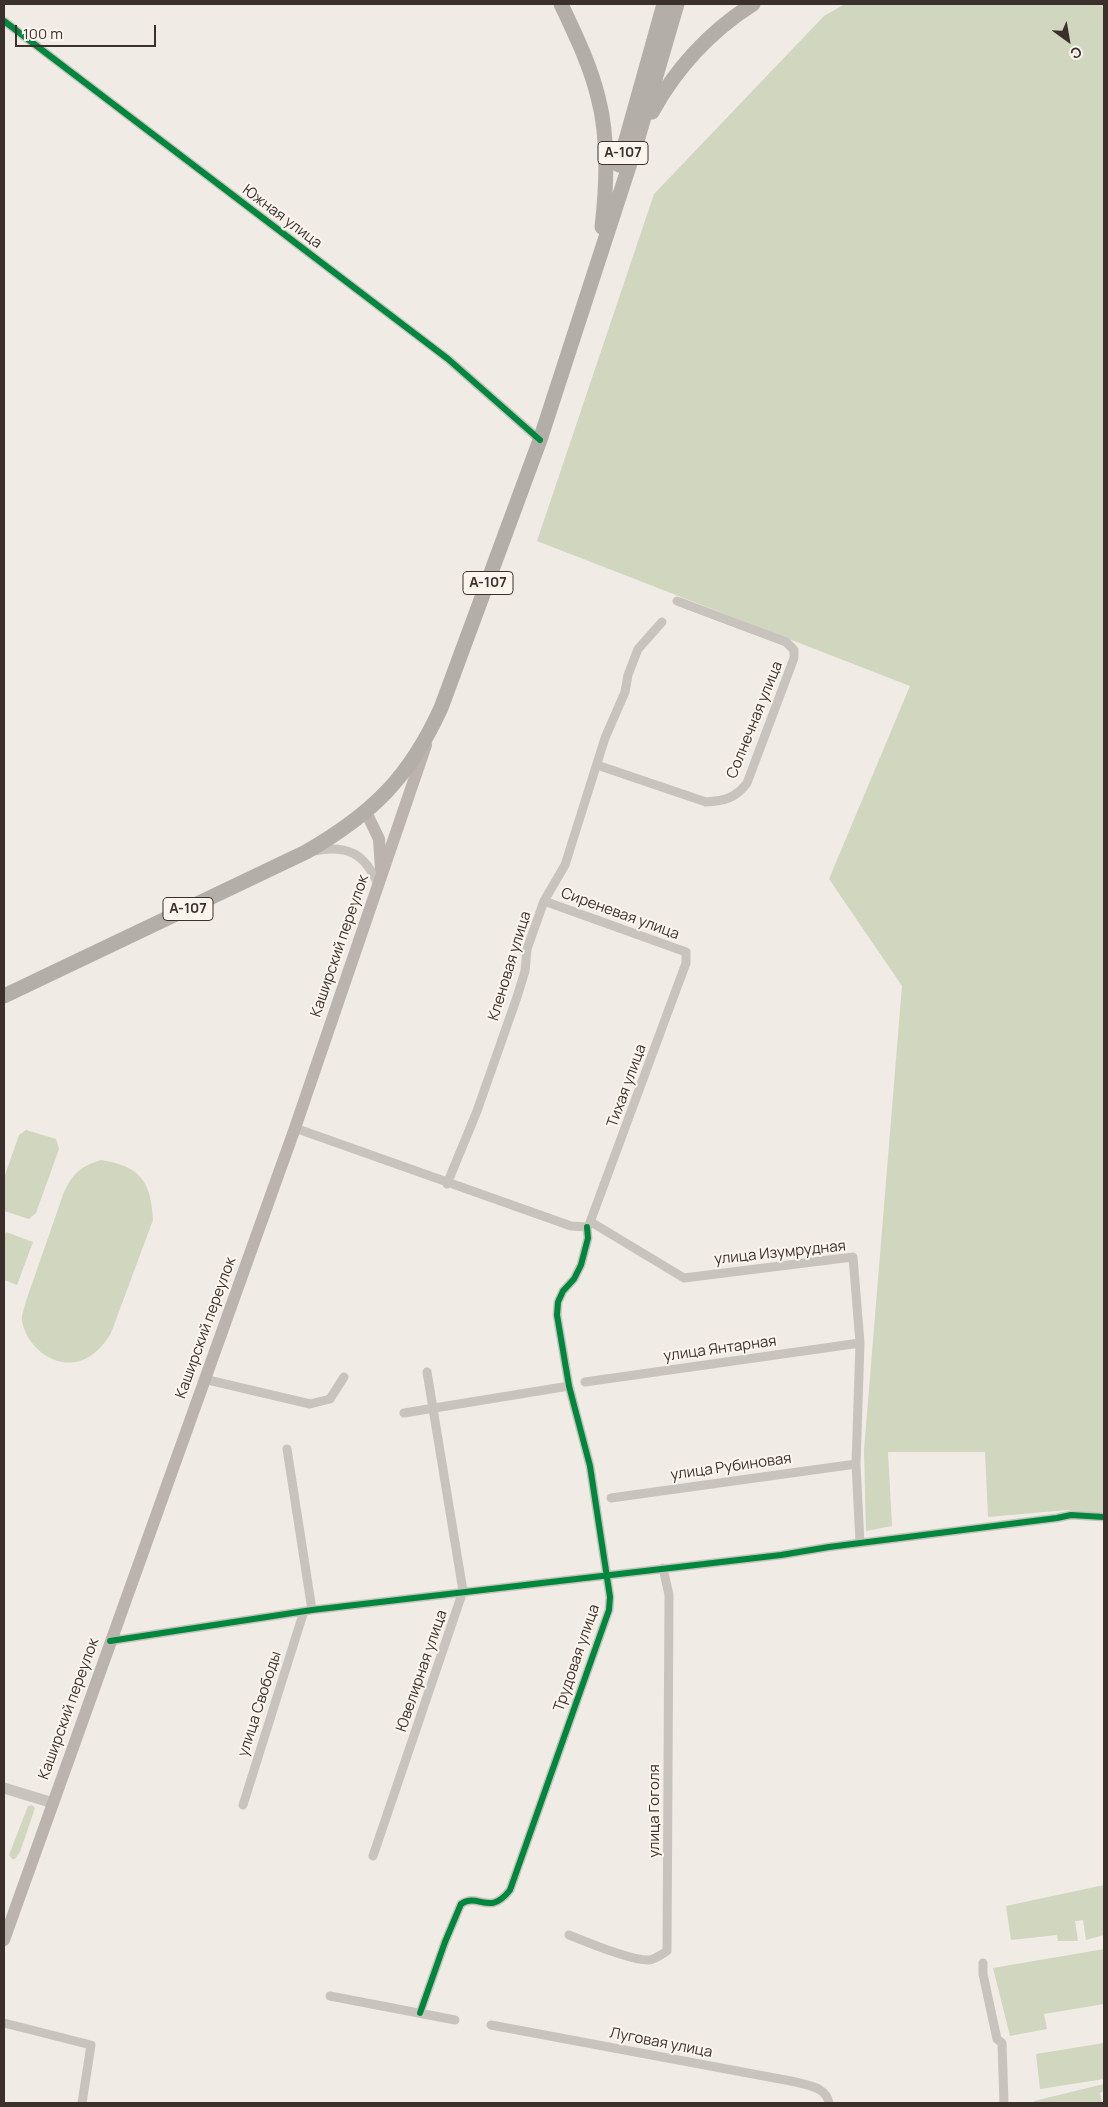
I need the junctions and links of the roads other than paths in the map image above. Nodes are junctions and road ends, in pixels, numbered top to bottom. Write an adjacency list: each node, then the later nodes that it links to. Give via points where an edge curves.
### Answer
1 (561, 4): 7 (highway, via 591,74 603,119 606,172)
2 (664, 4): 7 (highway, А-107)
3 (677, 4): 6 (highway, А-107)
4 (752, 4): 6 (highway, via 693,52 664,91)
5 (4, 21): 9 (street, Южная улица, via 448,359)
6 (635, 148): 8 (highway, А-107)
7 (602, 232): 8 (highway, А-107)
8 (583, 302): 9 (highway, А-107)
9 (540, 440): 12 (highway, А-107)
10 (677, 601): 13 (street, Солнечная улица, via 786,642 794,650 794,658 747,783 732,798 706,802)
11 (662, 622): 13 (street, Кленовая улица, via 638,649)
12 (433, 725): 14 (highway, А-107, via 405,771); 16 (main road, Каширский переулок)
13 (598, 764): 17 (street, Кленовая улица, via 565,865)
14 (366, 812): 15 (highway, А-107); 16 (main road, via 379,839 381,868)
15 (306, 852): 16 (street, via 322,849 352,852 370,867); 19 (highway, А-107)
16 (378, 887): 20 (main road, Каширский переулок)
17 (544, 901): 18 (street, Сиреневая улица); 21 (street, Кленовая улица, via 527,949 525,971 517,997 477,1111)
18 (686, 952): 22 (street, Тихая улица, via 686,963)
19 (4, 996)
20 (295, 1128): 21 (street); 27 (main road, Каширский переулок)
21 (447, 1184): 22 (street, via 571,1226)
22 (589, 1225): 23 (street, Тихая улица, via 581,1265 563,1291); 24 (street, улица Изумрудная, via 684,1278 854,1257)
23 (557, 1315): 29 (street, Трудовая улица)
24 (860, 1343): 28 (street, улица Янтарная); 33 (street, улица Изумрудная)
25 (427, 1372): 30 (street, Ювелирная улица)
26 (344, 1377): 27 (street, via 330,1399 310,1404)
27 (204, 1379): 41 (main road, Каширский переулок)
28 (585, 1382)
29 (569, 1386): 30 (street); 38 (street, Трудовая улица, via 590,1466)
30 (434, 1409): 31 (street); 39 (street, Ювелирная улица)
31 (404, 1413)
32 (287, 1449): 40 (street, улица Свободы)
33 (856, 1464): 34 (street, улица Рубиновая); 36 (street, улица Изумрудная)
34 (611, 1498)
35 (1104, 1517): 36 (street, via 1071,1515)
36 (860, 1543): 37 (street)
37 (662, 1568): 38 (street); 46 (street, улица Гоголя, via 669,1595 667,1950 649,1960 606,1950)
38 (606, 1574): 39 (street); 50 (street, Трудовая улица, via 610,1597 608,1610 510,1890 495,1903 461,1904)
39 (463, 1591): 40 (street); 45 (street, Ювелирная улица)
40 (308, 1610): 41 (street); 44 (street, улица Свободы)
41 (110, 1641): 43 (main road, Каширский переулок)
42 (4, 1788): 43 (street)
43 (53, 1802): 47 (main road, Каширский переулок)
44 (243, 1805)
45 (373, 1856)
46 (569, 1935)
47 (4, 1940)
48 (983, 1963): 56 (street, via 998,2039 1002,2043)
49 (330, 1996): 50 (street)
50 (420, 2013): 51 (street)
51 (455, 2020)
52 (4, 2023): 54 (street, via 91,2045)
53 (491, 2025): 55 (street, Луговая улица, via 796,2082 824,2092)
54 (82, 2103)
55 (829, 2103)
56 (1004, 2103)

